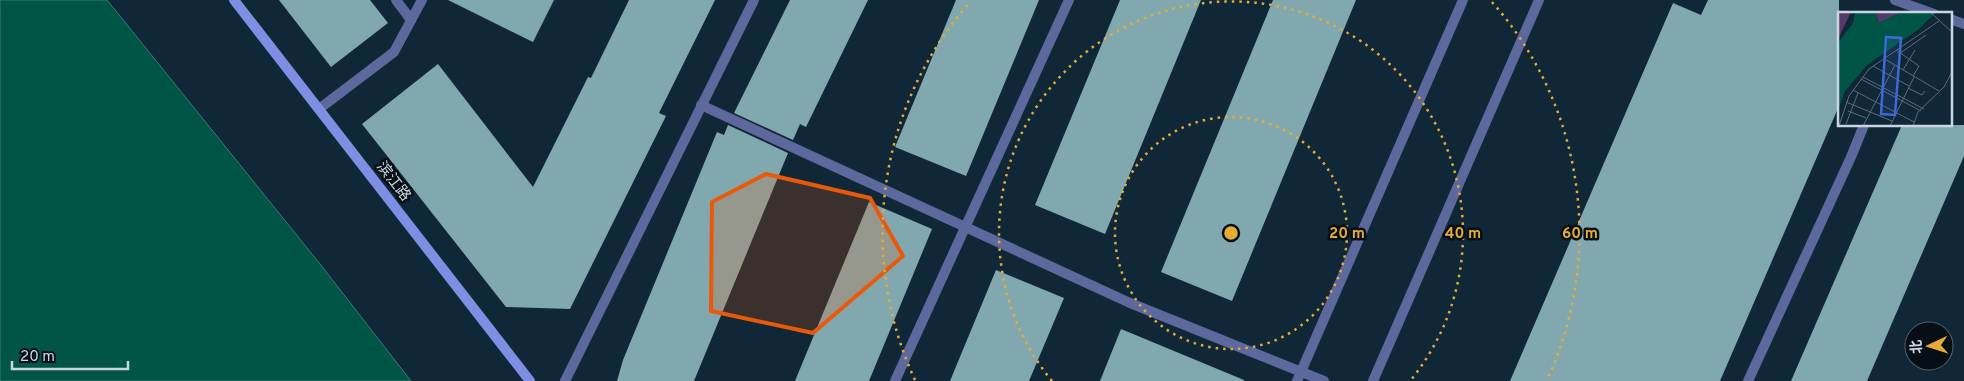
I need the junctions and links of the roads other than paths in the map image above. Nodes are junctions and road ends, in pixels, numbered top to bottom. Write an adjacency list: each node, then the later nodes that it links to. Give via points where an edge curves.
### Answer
1 (234, 0): 15 (street, 滨江路)
2 (396, 0): 11 (street)
3 (422, 0): 11 (street)
4 (754, 0): 14 (street)
5 (1069, 0): 17 (street)
6 (1463, 0): 18 (street)
7 (1539, 0): 23 (street)
8 (1895, 0): 9 (street)
9 (1911, 6): 10 (street)
10 (1928, 12)
11 (411, 20): 15 (street, via 394,52)
12 (1952, 20): 13 (street)
13 (1964, 24)
14 (701, 106): 17 (street); 20 (street)
15 (319, 109): 19 (street, 滨江路)
16 (1864, 126): 24 (street)
17 (966, 227): 18 (street); 21 (street)
18 (1299, 376): 22 (street)
19 (530, 381)
20 (565, 381)
21 (895, 381)
22 (1324, 381)
23 (1373, 381)
24 (1748, 381)

